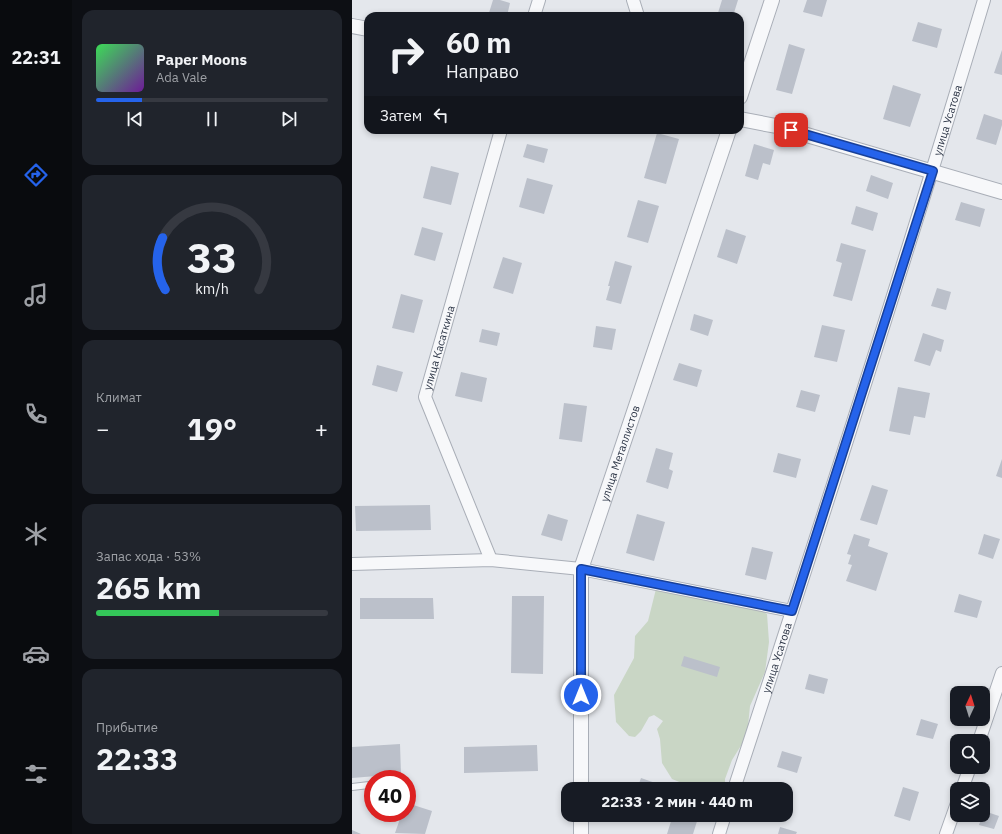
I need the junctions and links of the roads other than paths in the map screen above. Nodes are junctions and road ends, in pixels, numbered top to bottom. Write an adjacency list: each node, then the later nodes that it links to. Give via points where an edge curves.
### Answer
1 (539, 0): 5 (street)
2 (633, 0): 6 (street)
3 (772, 0): 9 (street)
4 (984, 0): 13 (street, улица Усатова)
5 (535, 12)
6 (637, 12)
7 (352, 26): 8 (street)
8 (364, 28)
9 (744, 85)
10 (744, 120): 13 (street, via 776,126)
11 (500, 134): 15 (street, улица Касаткина, via 425,397)
12 (728, 134): 17 (street, улица Металлистов)
13 (933, 171): 14 (street); 18 (street, улица Усатова)
14 (1002, 192)
15 (491, 560): 16 (street); 17 (street)
16 (352, 564)
17 (581, 569): 18 (street); 21 (street, улица Металлистов)
18 (792, 611): 22 (street, улица Усатова)
19 (1002, 674): 20 (street)
20 (981, 734)
21 (581, 782)
22 (736, 782)
23 (364, 786): 24 (lane)
24 (352, 787)
25 (581, 822): 28 (street)
26 (723, 822): 29 (street)
27 (950, 822): 30 (street)
28 (581, 834)
29 (719, 834)
30 (946, 834)

